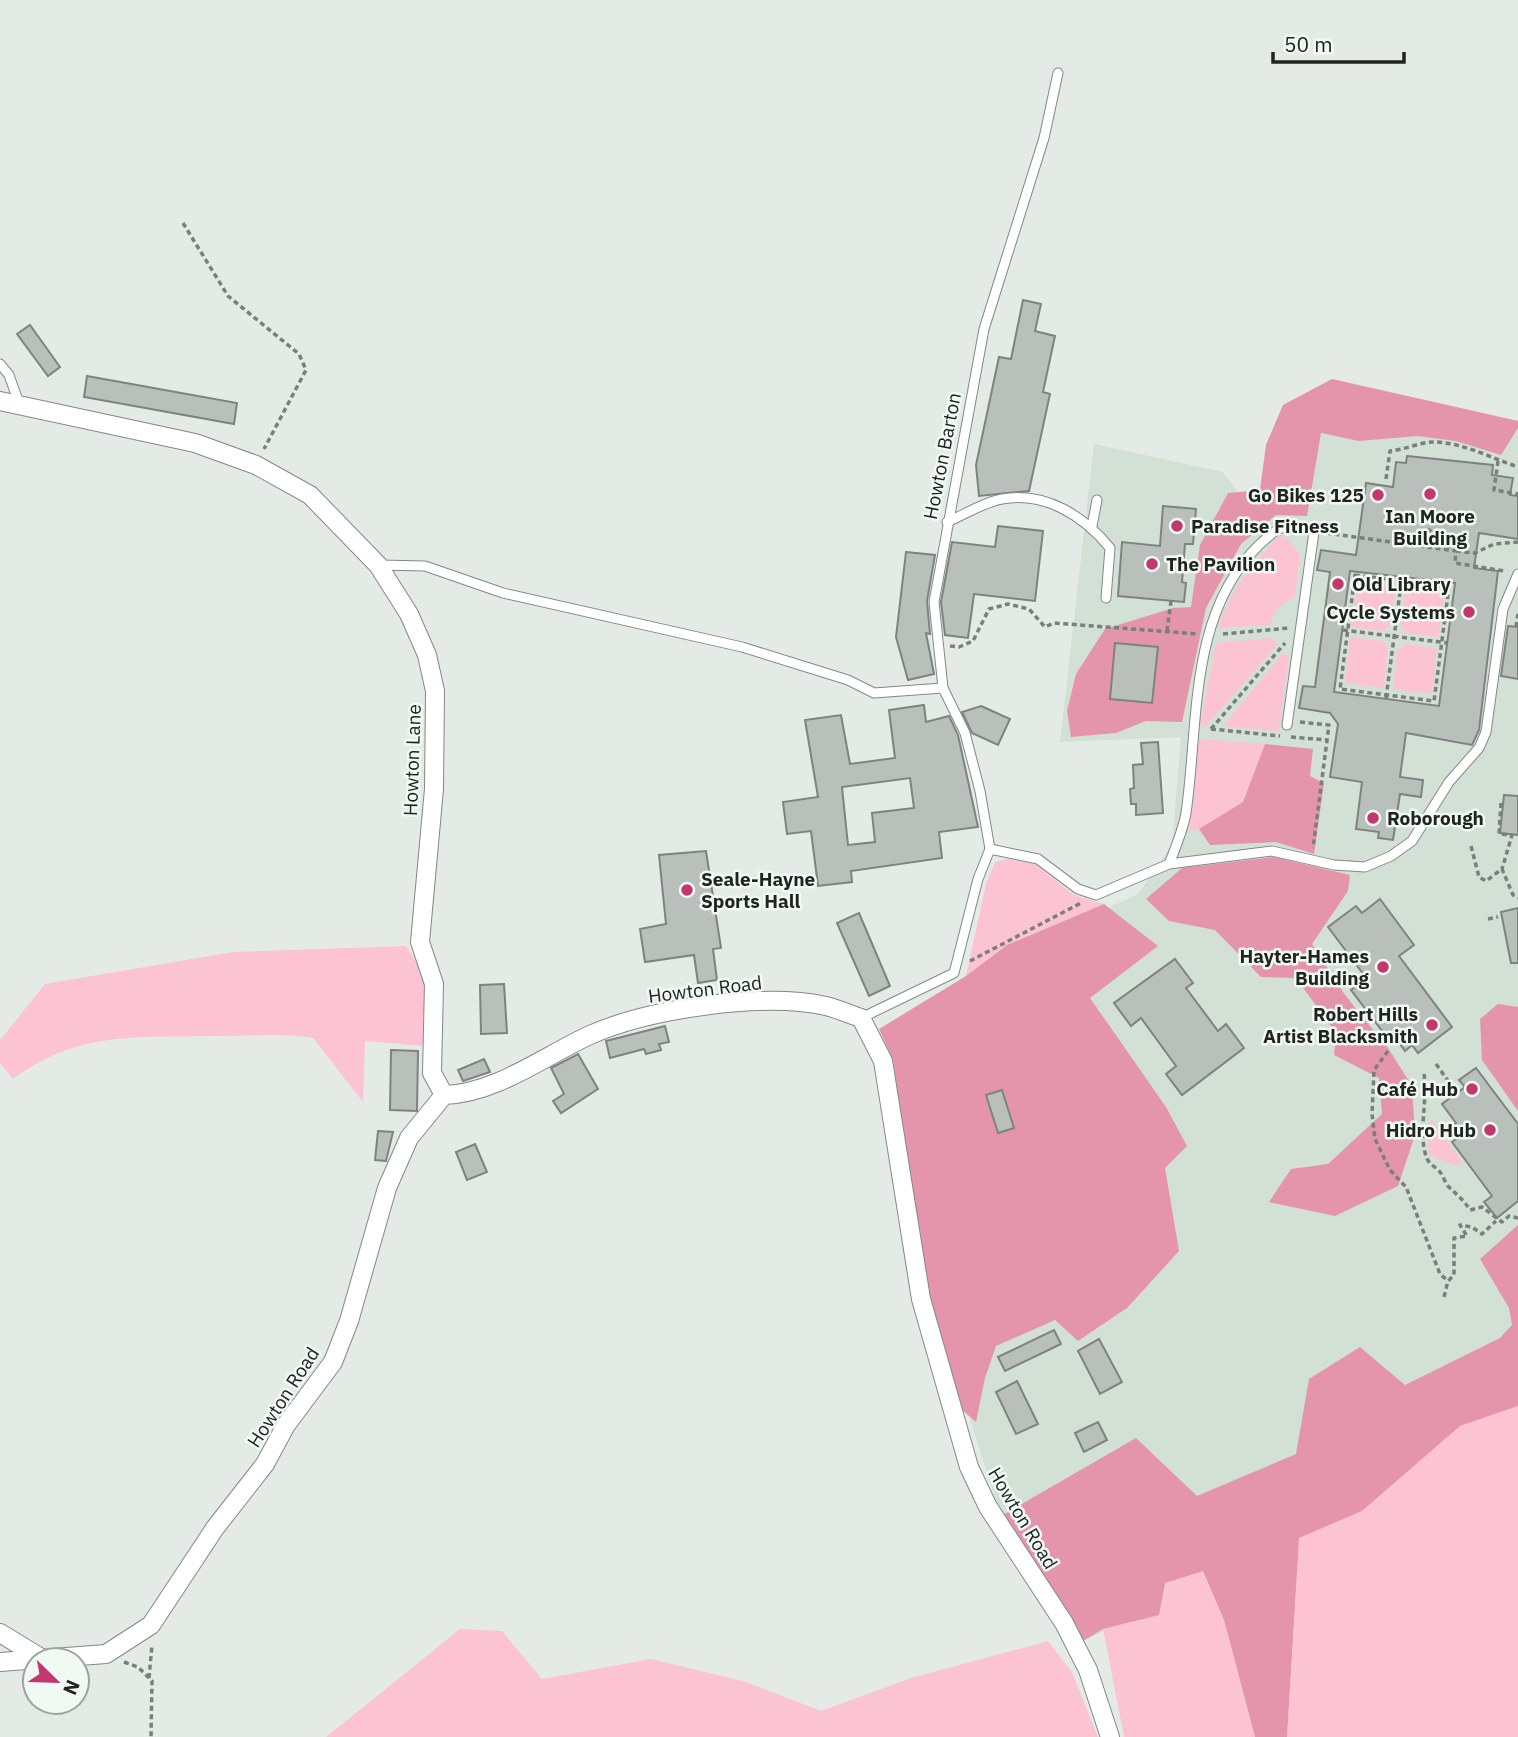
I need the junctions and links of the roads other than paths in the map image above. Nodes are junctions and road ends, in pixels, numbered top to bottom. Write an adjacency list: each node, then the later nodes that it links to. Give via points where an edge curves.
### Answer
1 (1058, 73): 6 (lane, Howton Barton, via 1044,138 984,329)
2 (0, 364): 4 (lane, via 9,375)
3 (0, 401): 4 (street, Howton Lane)
4 (20, 407): 8 (street, Howton Lane, via 118,424 195,443 256,465 310,495)
5 (1097, 500): 7 (lane)
6 (947, 522): 7 (lane, via 1001,499 1039,497); 11 (lane, Howton Barton, via 934,602)
7 (1092, 526): 10 (lane, via 1110,548)
8 (378, 565): 11 (lane, via 425,566 503,593 742,647 848,680 874,693); 16 (street, Howton Lane, via 409,614 427,655 435,691 435,789 420,942 434,984 432,1073)
9 (1518, 574): 14 (lane, via 1503,609 1486,732 1412,841 1364,867 1272,851)
10 (1106, 598)
11 (943, 688): 13 (lane, Howton Barton, via 965,733)
12 (1288, 723): 14 (lane, via 1314,532 1296,525 1279,526 1246,558 1207,635 1185,815)
13 (990, 849): 14 (lane, via 1038,859 1078,889 1096,895); 15 (lane, via 954,973)
14 (1169, 864)
15 (861, 1018): 16 (street, Howton Road, via 825,1006 782,1002 655,1013 592,1035 469,1095); 22 (street, Howton Road, via 883,1061 921,1299 969,1467 988,1507 1064,1623 1088,1670)
16 (444, 1095): 19 (street, Howton Road, via 409,1138 387,1188 333,1362 150,1625 106,1654)
17 (0, 1633): 18 (street)
18 (21, 1646)
19 (91, 1655)
20 (21, 1660): 21 (street, Howton Road)
21 (0, 1662)
22 (1110, 1737)

